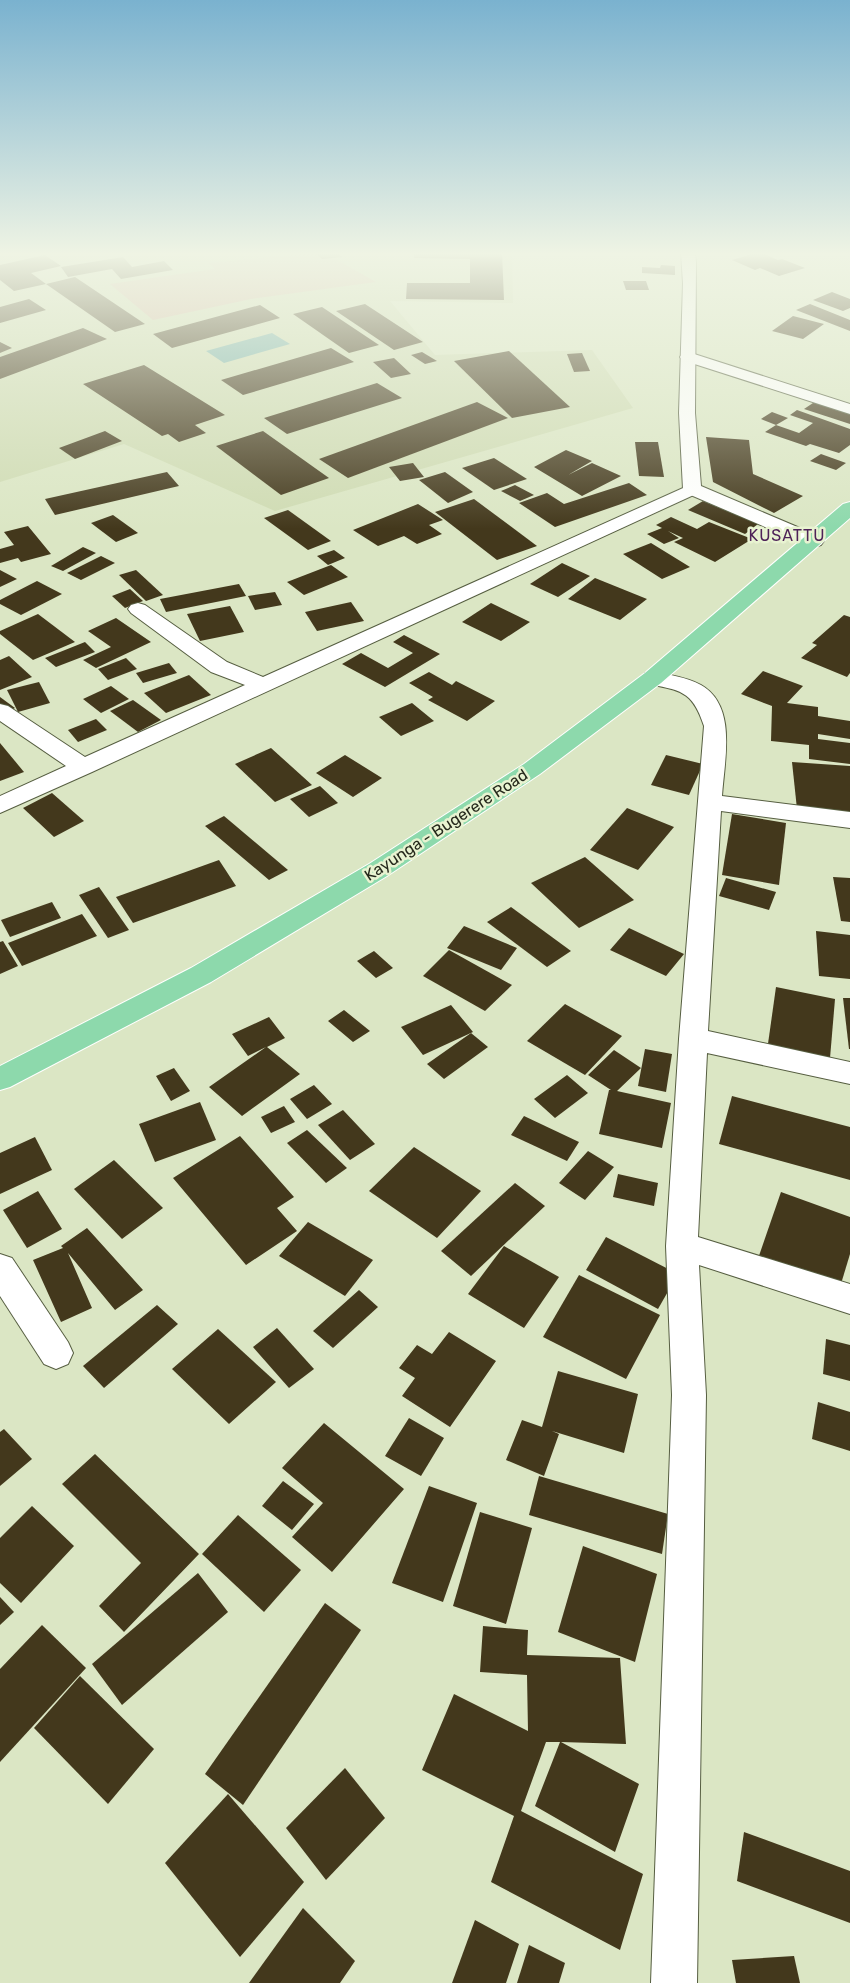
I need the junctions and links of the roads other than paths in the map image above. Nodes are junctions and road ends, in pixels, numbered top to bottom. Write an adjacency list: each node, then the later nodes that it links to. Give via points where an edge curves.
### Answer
1 (689, 345): 2 (street)
2 (688, 357): 3 (street); 4 (street, via 688,461)
3 (850, 409)
4 (692, 489): 6 (street); 9 (street)
5 (850, 508): 6 (main road, Kayunga - Bugerere Road)
6 (814, 541): 8 (main road, Kayunga - Bugerere Road)
7 (138, 609): 9 (street, via 219,667)
8 (653, 678): 12 (street, via 695,689 709,705 715,726); 17 (main road, Kayunga - Bugerere Road, via 532,769 378,870 201,975)
9 (264, 685): 11 (street)
10 (0, 711): 11 (street)
11 (84, 767): 13 (street)
12 (710, 802): 14 (street); 15 (street)
13 (0, 805)
14 (850, 820)
15 (693, 1039): 16 (street); 18 (street)
16 (850, 1073)
17 (0, 1079)
18 (682, 1246): 20 (street); 22 (street, via 689,1395)
19 (0, 1268): 21 (street)
20 (850, 1299)
21 (56, 1354)
22 (674, 1983)

